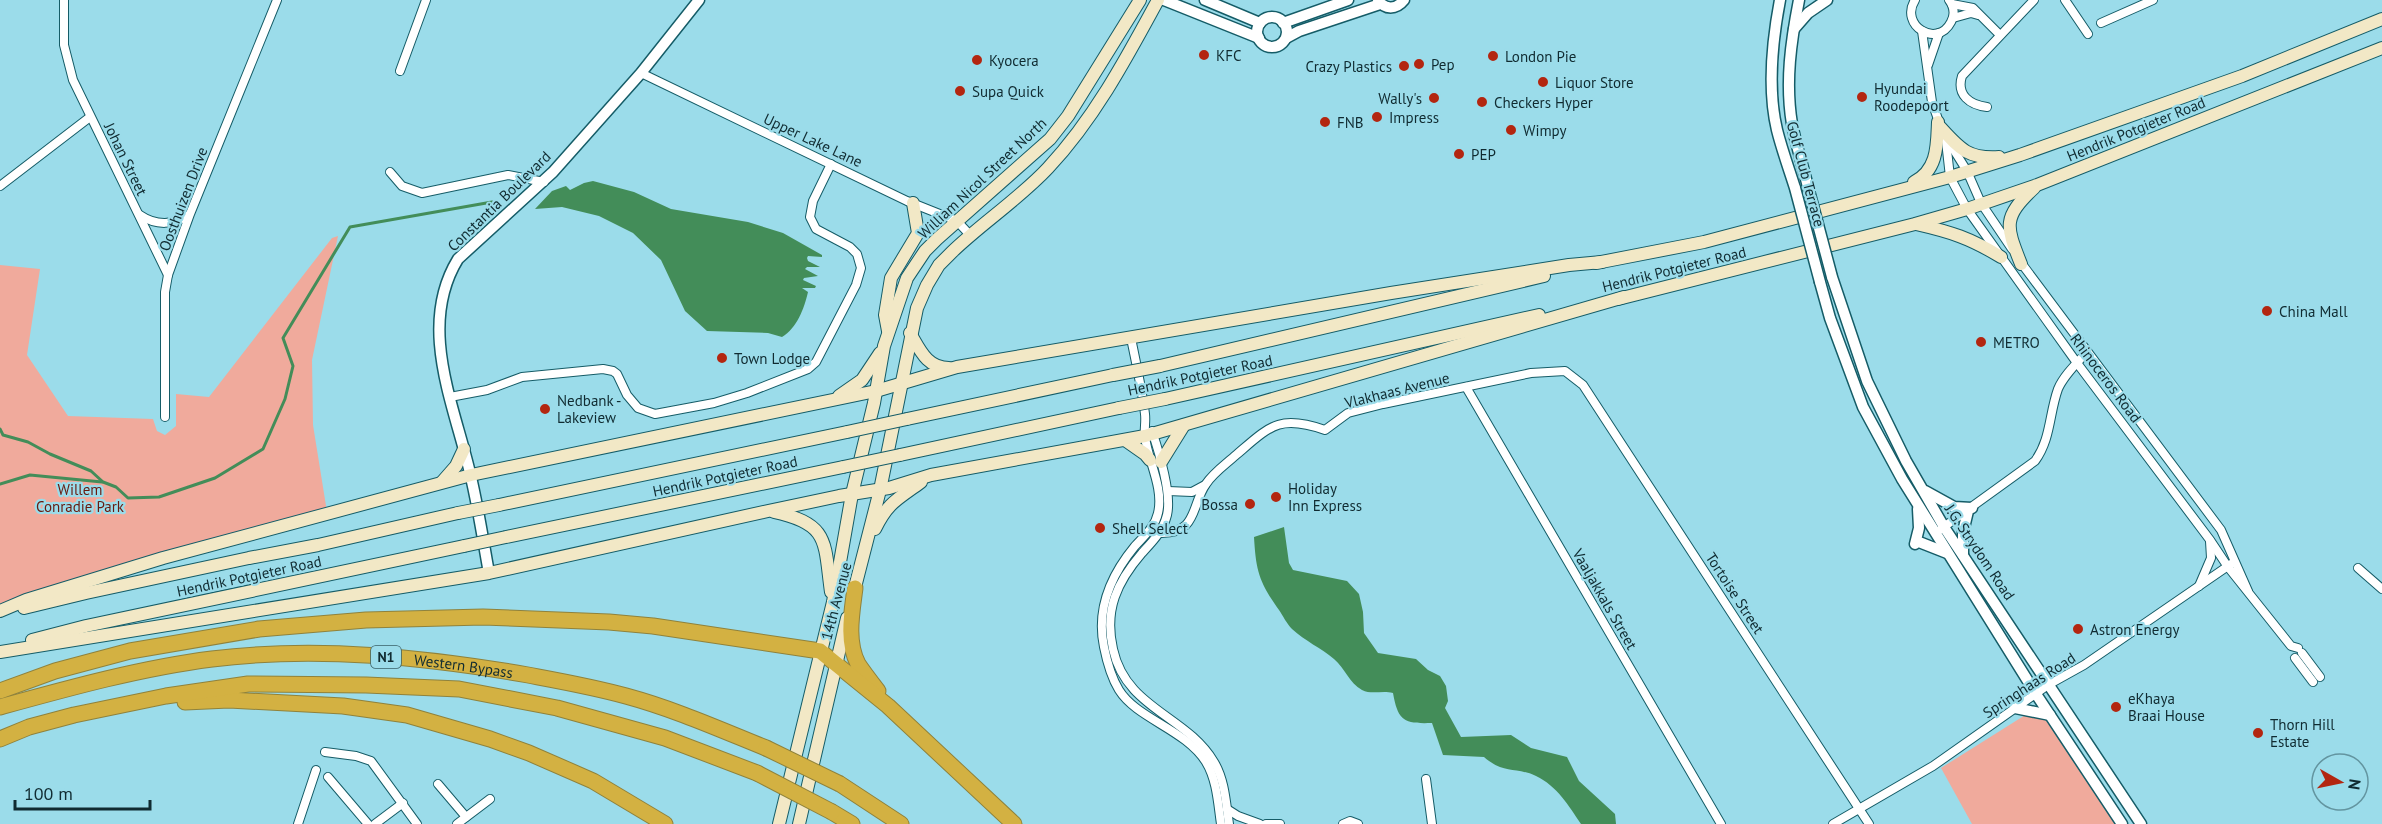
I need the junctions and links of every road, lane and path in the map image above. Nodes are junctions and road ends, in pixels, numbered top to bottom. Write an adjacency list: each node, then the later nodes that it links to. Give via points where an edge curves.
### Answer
1 (64, 0): 39 (street, Johan Street, via 67,61)
2 (277, 0): 54 (street, Oosthuizen Drive)
3 (426, 0): 36 (street)
4 (699, 0): 37 (street, Constantia Boulevard)
5 (1140, 0): 55 (main road, William Nicol Street North, via 1050,140)
6 (1158, 0): 57 (main road, via 1109,87 1074,139 1046,170)
7 (1164, 0): 32 (street)
8 (1205, 0): 24 (street)
9 (1348, 0): 25 (street)
10 (1404, 0): 18 (street, via 1395,7 1384,7)
11 (1780, 0): 63 (street, Golf Club Terrace, bridge, via 1772,55 1773,105)
12 (1799, 0): 27 (street, Golf Club Terrace)
13 (1827, 0): 27 (street)
14 (1915, 0): 28 (street, via 1911,18)
15 (2034, 0): 31 (street)
16 (2065, 0): 30 (street)
17 (2153, 0): 20 (street)
18 (1379, 2): 33 (street)
19 (1951, 2): 21 (street, via 1972,8); 22 (street)
20 (2141, 2): 26 (street)
21 (1978, 15): 22 (street); 31 (street)
22 (1953, 18): 29 (street)
23 (2382, 19): 41 (main road, Hendrik Potgieter Road, via 2242,76)
24 (1260, 23): 25 (street, via 1269,18); 32 (street)
25 (1283, 23): 33 (street)
26 (2101, 23)
27 (1794, 29): 62 (street, Golf Club Terrace, bridge, via 1789,98 1792,125)
28 (1922, 31): 29 (street); 35 (street)
29 (1939, 33): 35 (street)
30 (2088, 34)
31 (2000, 35): 38 (street, via 1961,81 1962,96)
32 (1258, 38): 33 (street, via 1273,47)
33 (1286, 38)
34 (2382, 48): 47 (main road, Hendrik Potgieter Road)
35 (1927, 68): 40 (street)
36 (400, 71)
37 (641, 74): 42 (street, Upper Lake Lane); 46 (street, Constantia Boulevard)
38 (1987, 107)
39 (90, 117): 48 (street); 53 (street, Johan Street)
40 (1941, 128): 41 (main road, via 1974,156); 43 (street, Rhinoceros Road); 45 (street); 49 (main road, via 1933,164 1923,178)
41 (2020, 155): 43 (main road, Hendrik Potgieter Road)
42 (831, 164): 50 (street, Upper Lake Lane); 76 (street, via 813,201 810,218 816,229 857,254 860,276 821,355 807,369 714,403 655,414 638,408 617,374 603,369 529,376)
43 (1967, 171): 45 (main road, Hendrik Potgieter Road); 51 (street, Rhinoceros Road)
44 (390, 172): 46 (street, via 402,186 423,192 508,175)
45 (1950, 177): 49 (main road, Hendrik Potgieter Road); 52 (street, Rhinoceros Road)
46 (544, 182): 76 (street, Constantia Boulevard, via 458,259 450,272 439,310 440,343)
47 (2037, 185): 51 (main road, Hendrik Potgieter Road); 60 (main road, via 2019,201 2009,224 2010,239)
48 (0, 186)
49 (1900, 189): 59 (main road, Hendrik Potgieter Road, via 1704,242)
50 (913, 203): 55 (street, Upper Lake Lane); 65 (main road, via 918,233 891,278 885,315)
51 (1981, 203): 52 (main road, Hendrik Potgieter Road); 60 (street, Rhinoceros Road)
52 (1967, 209): 56 (main road, Hendrik Potgieter Road); 58 (street, Rhinoceros Road)
53 (138, 213): 54 (street, Johan Street, via 163,223); 61 (street, Johan Street)
54 (190, 214): 61 (street, Oosthuizen Drive)
55 (957, 221): 57 (street, Upper Lake Lane); 65 (main road, William Nicol Street North, via 915,264)
56 (1915, 224): 58 (main road, via 1957,233); 64 (main road, Hendrik Potgieter Road)
57 (970, 235): 66 (main road, via 939,265 927,285)
58 (2001, 257): 70 (street, Rhinoceros Road)
59 (1602, 262): 67 (main road, via 1392,292); 110 (main road, Hendrik Potgieter Road, bridge, via 1160,366)
60 (2022, 264): 69 (street, Rhinoceros Road)
61 (168, 275): 78 (street, Oosthuizen Drive)
62 (1832, 277): 89 (street, J.G. Strydom Road, via 1867,381)
63 (1820, 282): 92 (street, J.G. Strydom Road, via 1863,407)
64 (1624, 297): 79 (main road); 111 (main road, Hendrik Potgieter Road, bridge, via 1165,399 86,626)
65 (888, 332): 68 (main road, William Nicol Street North)
66 (910, 333): 71 (main road, via 930,363); 73 (main road)
67 (1131, 338): 71 (main road); 80 (street)
68 (884, 346): 75 (main road, William Nicol Street North); 77 (main road, via 862,380)
69 (2087, 352): 70 (street); 103 (street, Rhinoceros Road, via 2221,530)
70 (2077, 363): 93 (street, via 2058,389 2040,453 2026,469); 99 (street, Rhinoceros Road)
71 (957, 367): 73 (main road)
72 (1576, 378): 74 (street, Vlakhaas Avenue, via 1559,370); 132 (street, Tortoise Street)
73 (900, 385): 75 (main road); 88 (main road, 14th Avenue)
74 (1466, 387): 87 (street, Vlakhaas Avenue, via 1348,413 1325,430 1297,422 1269,429); 153 (street, Vaaljakkals Street)
75 (876, 391): 77 (main road); 91 (main road, 14th Avenue)
76 (450, 397): 82 (street, Constantia Boulevard)
77 (835, 399): 84 (main road)
78 (165, 417)
79 (1184, 425): 80 (main road); 83 (main road)
80 (1149, 435): 81 (main road); 83 (street)
81 (1125, 440): 83 (main road); 85 (main road)
82 (464, 449): 84 (street, Constantia Boulevard); 86 (main road)
83 (1155, 461): 90 (street); 95 (street, via 1159,497)
84 (471, 475): 86 (main road); 105 (street, Constantia Boulevard)
85 (931, 475): 88 (main road); 100 (main road, via 890,504)
86 (441, 483): 110 (main road, via 163,558 26,600)
87 (1205, 484): 90 (street, via 1192,492); 97 (street, Vlakhaas Avenue, via 1192,518 1176,531)
88 (880, 490): 91 (main road); 100 (main road, 14th Avenue)
89 (1922, 490): 93 (street, via 1950,506); 96 (street, J.G. Strydom Road)
90 (1168, 491): 97 (street, via 1167,517)
91 (852, 494): 94 (main road); 109 (main road, 14th Avenue)
92 (1917, 505): 98 (street, J.G. Strydom Road); 101 (street, via 1917,543)
93 (1970, 509): 96 (street); 102 (street, via 1963,531)
94 (768, 511): 105 (main road); 109 (main road, via 797,517 817,531 824,546)
95 (1153, 526): 97 (street); 145 (street, via 1124,559 1106,593 1103,644 1119,691 1130,703 1191,744 1208,765)
96 (1944, 527): 98 (street); 102 (street, J.G. Strydom Road)
97 (1160, 533): 131 (street, Vlakhaas Avenue, via 1131,566 1114,596 1112,648 1128,685 1194,737 1209,755 1221,778)
98 (1935, 534): 101 (street, J.G. Strydom Road)
99 (2210, 540): 103 (street, Rhinoceros Road); 106 (street, via 2211,558)
100 (865, 550): 107 (main road, 14th Avenue)
101 (1947, 554): 117 (street, J.G. Strydom Road)
102 (1963, 555): 115 (street, J.G. Strydom Road)
103 (2232, 564): 106 (street, Springhaas Road); 114 (street, Rhinoceros Road, via 2248,591)
104 (2358, 568): 108 (street)
105 (489, 573): 111 (main road)
106 (2199, 586): 115 (street, Springhaas Road, via 2084,665)
107 (855, 588): 113 (main road, 14th Avenue); 118 (highway, via 853,650)
108 (2382, 589)
109 (832, 602): 112 (main road, 14th Avenue)
110 (0, 613)
111 (0, 650)
112 (820, 651): 113 (highway); 116 (highway, via 609,622 483,617 366,620 259,629 159,645 83,663); 140 (main road, 14th Avenue)
113 (835, 663): 118 (highway); 141 (main road, 14th Avenue)
114 (2317, 679)
115 (2048, 685): 117 (street, Springhaas Road); 157 (street, J.G. Strydom Road)
116 (0, 691)
117 (2036, 694): 120 (street, Springhaas Road); 121 (street, J.G. Strydom Road)
118 (888, 706): 144 (highway)
119 (0, 708): 143 (highway, Western Bypass / N1, bridge, via 164,667 212,659 314,653 470,665 624,695 673,710 840,784)
120 (2015, 708): 121 (street); 132 (street, Springhaas Road, via 1933,766)
121 (2050, 715): 156 (street, J.G. Strydom Road)
122 (0, 739): 142 (highway, Western Bypass / N1, bridge, via 74,715 248,684 366,684 459,690 557,708 665,738 757,773)
123 (0, 746): 139 (highway, via 142,708 194,701 375,709 407,715 529,753 593,781)
124 (325, 752): 130 (street, via 371,761)
125 (316, 770): 134 (street)
126 (328, 777): 135 (street)
127 (1426, 778): 152 (street)
128 (438, 784): 133 (street)
129 (490, 799): 133 (street)
130 (403, 803): 136 (street); 137 (street)
131 (1227, 809): 146 (street, Vlakhaas Avenue); 147 (street)
132 (1860, 810): 154 (street, Springhaas Road); 155 (street, Tortoise Street)
133 (466, 817): 138 (street)
134 (298, 824)
135 (368, 824)
136 (375, 824)
137 (417, 824)
138 (457, 824)
139 (665, 824)
140 (779, 824)
141 (799, 824)
142 (852, 824)
143 (901, 824)
144 (1014, 824)
145 (1221, 824)
146 (1229, 824)
147 (1260, 824)
148 (1266, 824): 149 (street)
149 (1280, 824)
150 (1343, 824): 151 (street)
151 (1358, 824)
152 (1432, 824)
153 (1721, 824)
154 (1833, 824)
155 (1869, 824)
156 (2122, 824)
157 (2140, 824)

